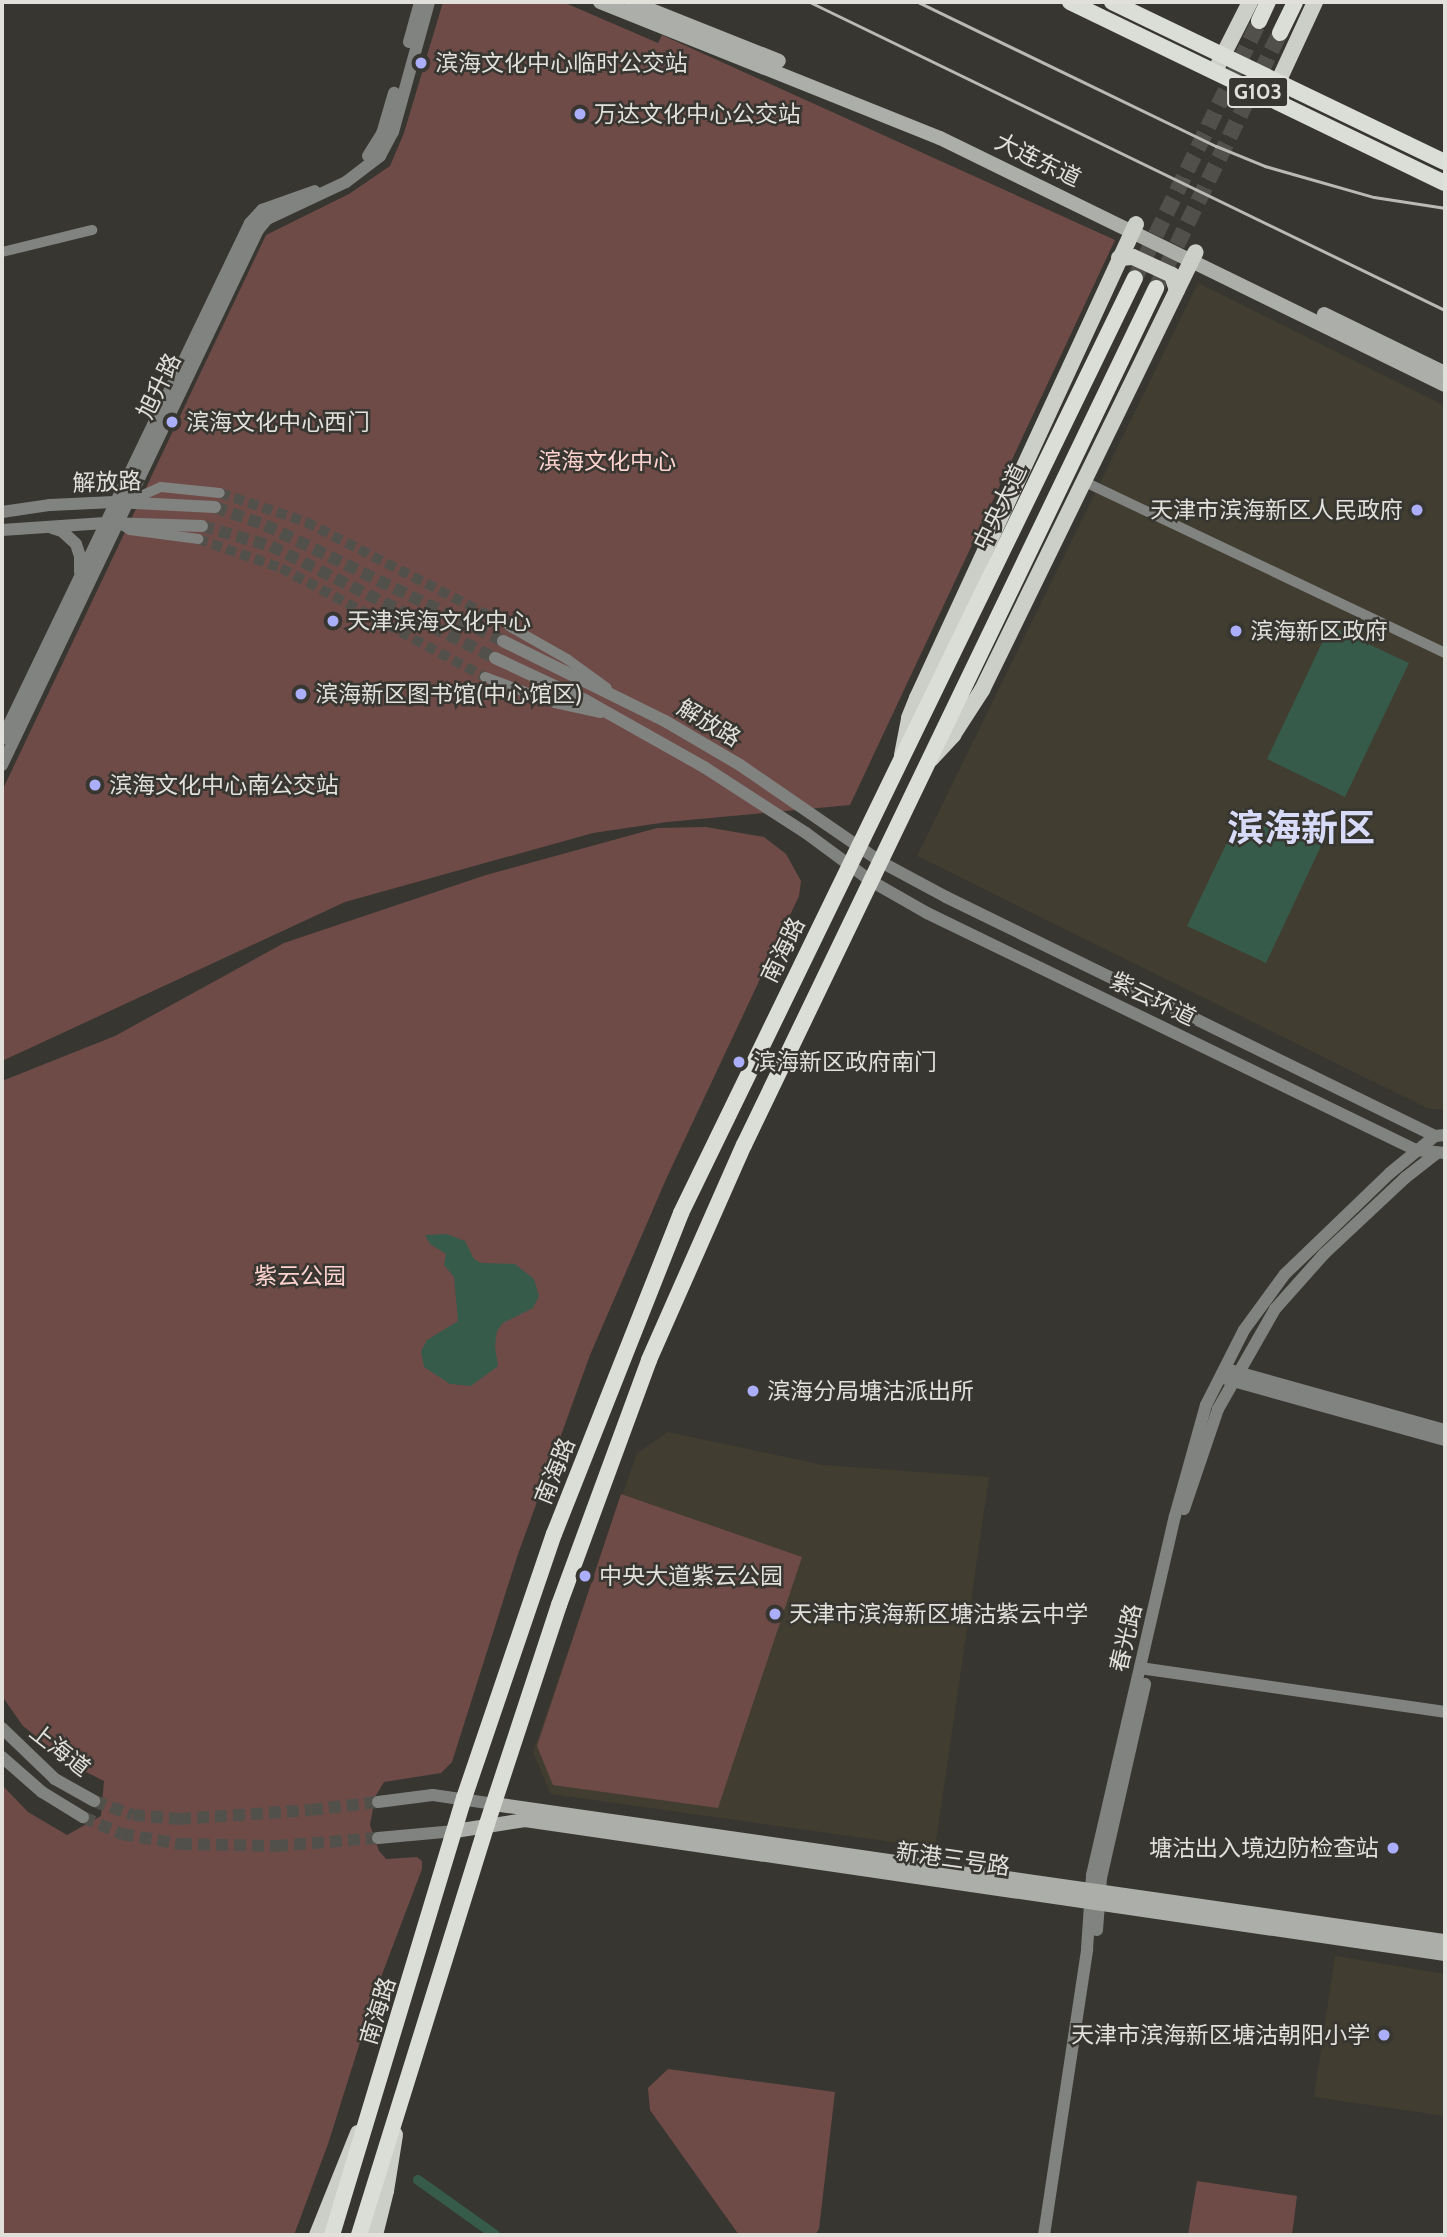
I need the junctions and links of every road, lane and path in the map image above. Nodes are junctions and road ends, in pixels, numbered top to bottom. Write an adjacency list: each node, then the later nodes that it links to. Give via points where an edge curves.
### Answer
1 (420, 2): 15 (street)
2 (429, 2): 15 (street)
3 (600, 2): 20 (main road, 大连东道, via 916,127)
4 (631, 2): 20 (main road, 大连东道, via 900,110)
5 (1070, 2): 14 (highway, G103)
6 (1112, 2): 13 (highway, G103)
7 (1250, 2): 13 (main road)
8 (1268, 2): 11 (highway)
9 (1295, 2): 12 (highway)
10 (1315, 2): 16 (main road)
11 (1259, 21)
12 (1280, 33)
13 (1224, 55): 14 (main road); 16 (highway, G103)
14 (1216, 71): 17 (highway, G103)
15 (404, 76): 32 (street, 旭升路, via 390,139 374,162 331,191 267,219 258,230)
16 (1280, 81): 17 (main road); 18 (highway, G103)
17 (1271, 99): 19 (highway, G103)
18 (1445, 162)
19 (1445, 183)
20 (1134, 228): 23 (main road, 大连东道); 24 (main road)
21 (92, 230): 22 (street)
22 (2, 252)
23 (1194, 256): 27 (main road); 28 (main road, 大连东道); 29 (main road, 大连东道)
24 (1119, 258): 27 (main road, via 1133,257 1172,275); 48 (main road, via 917,698)
25 (1135, 278): 48 (highway, 中央大道)
26 (1156, 288): 50 (highway, 中央大道)
27 (1177, 290): 30 (main road)
28 (1445, 373)
29 (1445, 385)
30 (1085, 482): 42 (street); 50 (main road, via 982,690 953,735)
31 (220, 493): 32 (street, via 161,487)
32 (121, 502): 33 (street, 解放路); 34 (street, 解放路); 35 (street, 旭升路)
33 (2, 508)
34 (215, 508)
35 (112, 523): 36 (street, 解放路); 38 (street, 解放路); 39 (street, 旭升路); 49 (street, 旭升路)
36 (38, 526): 37 (street, 解放路); 39 (street, via 58,529 72,539 80,556)
37 (2, 530)
38 (200, 533)
39 (79, 579): 47 (street, 旭升路)
40 (509, 626): 45 (street)
41 (503, 641): 45 (street, 解放路)
42 (1445, 653)
43 (495, 658): 46 (street, 解放路)
44 (485, 677): 46 (street, via 555,702)
45 (616, 694): 51 (street, 解放路, via 740,765)
46 (609, 714): 53 (street, 解放路, via 756,799)
47 (2, 739)
48 (902, 755): 51 (highway, 南海路)
49 (2, 765)
50 (925, 766): 52 (highway, 南海路)
51 (858, 847): 52 (street, 解放路); 53 (highway, 南海路)
52 (881, 862): 54 (highway, 南海路); 55 (street, 紫云环道, via 1084,967)
53 (849, 866): 54 (street, 紫云环道); 65 (highway, 南海路, via 681,1213 554,1534)
54 (871, 881): 56 (street, 紫云环道, via 963,932); 68 (highway, 南海路, via 709,1220 649,1360 559,1605)
55 (1440, 1136): 56 (street, 春光路)
56 (1416, 1150): 57 (street, 紫云环道); 58 (street, 春光路, via 1285,1274 1260,1304)
57 (1441, 1153): 58 (street, 春光路, via 1405,1178 1300,1279)
58 (1228, 1374): 59 (street); 60 (street); 61 (street, 春光路, via 1206,1405 1186,1472)
59 (1445, 1430)
60 (1445, 1440)
61 (1144, 1669): 62 (street); 73 (street, 春光路)
62 (1445, 1712)
63 (2, 1728): 66 (street, 上海道, via 55,1779)
64 (2, 1756): 69 (street, 上海道, via 42,1791)
65 (464, 1798): 67 (street, via 433,1795); 68 (street); 71 (highway, 南海路)
66 (94, 1801)
67 (378, 1802)
68 (494, 1804): 70 (highway, 南海路); 73 (main road, 新港三号路)
69 (83, 1817)
70 (487, 1824): 71 (main road, 新港三号路); 73 (main road, 新港三号路, via 525,1820); 77 (highway, 南海路)
71 (455, 1831): 72 (street); 76 (highway, 南海路)
72 (378, 1838)
73 (1096, 1897): 74 (main road, 新港三号路); 75 (main road, 新港三号路); 82 (street, 春光路); 83 (street, 春光路)
74 (1445, 1941)
75 (1445, 1954)
76 (374, 2103): 78 (main road); 79 (highway, 南海路)
77 (397, 2120): 80 (highway, 南海路); 81 (main road)
78 (317, 2235)
79 (332, 2235)
80 (359, 2235)
81 (375, 2235)
82 (1044, 2235)
83 (1052, 2235)

